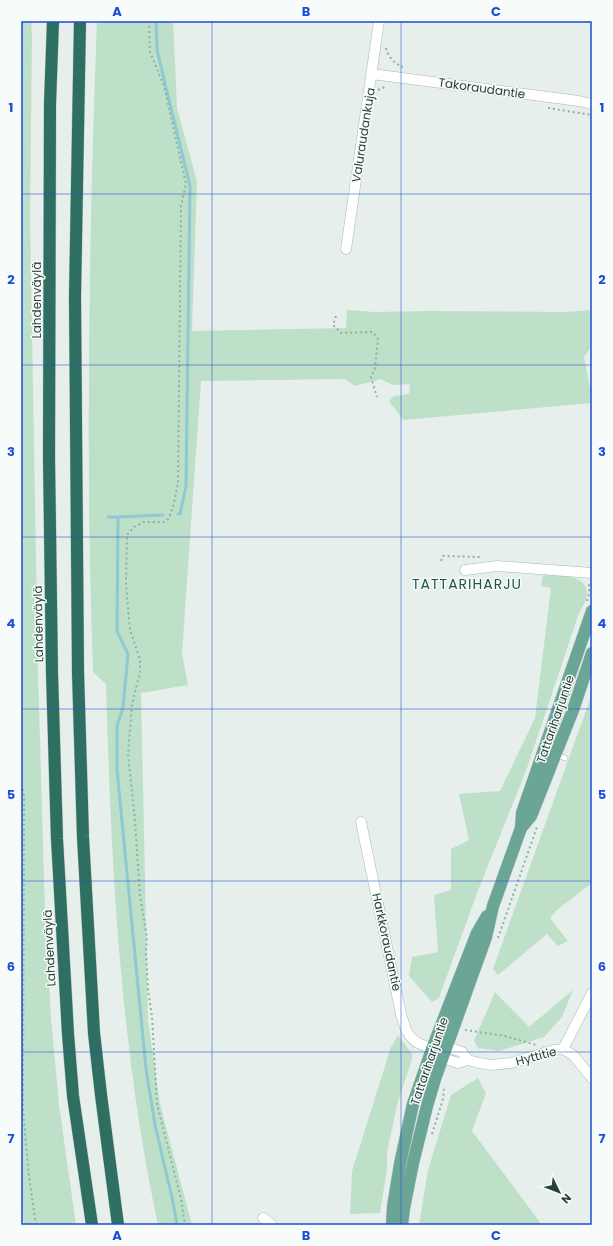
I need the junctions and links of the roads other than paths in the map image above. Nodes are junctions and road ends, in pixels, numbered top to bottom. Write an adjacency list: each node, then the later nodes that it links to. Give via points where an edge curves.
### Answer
1 (45, 21): 7 (highway)
2 (53, 21): 7 (highway, Lahdenväylä)
3 (80, 21): 9 (highway)
4 (88, 21): 9 (highway)
5 (379, 21): 6 (street, Valuraudankuja)
6 (372, 74): 8 (street, Takoraudantie); 10 (street, Valuraudankuja)
7 (50, 104): 24 (highway, Lahdenväylä, via 49,458 57,839 73,1096)
8 (592, 104)
9 (77, 181): 25 (highway, via 75,296 78,672 83,837 94,1033)
10 (346, 249)
11 (465, 570): 12 (street, via 497,566)
12 (592, 573)
13 (592, 611): 15 (main road, Tattariharjuntie)
14 (592, 653): 15 (main road, Tattariharjuntie, via 573,710)
15 (554, 754): 17 (main road, Tattariharjuntie, via 522,813 521,828)
16 (361, 822): 19 (street, Harkkoraudantie, via 406,1030 416,1042)
17 (492, 906): 19 (main road, Tattariharjuntie, via 477,933); 21 (main road, Tattariharjuntie, via 486,937)
18 (592, 993): 20 (street)
19 (432, 1049): 21 (street); 27 (main road, Tattariharjuntie, via 413,1104 400,1164)
20 (563, 1049): 21 (street, Hyttitie, via 511,1063 491,1065 468,1060 458,1062); 22 (street, Hyttitie, via 572,1055)
21 (445, 1052): 28 (main road, Tattariharjuntie, via 427,1106)
22 (592, 1078)
23 (263, 1218): 26 (street)
24 (92, 1225)
25 (118, 1225)
26 (272, 1225)
27 (392, 1225)
28 (402, 1225)

